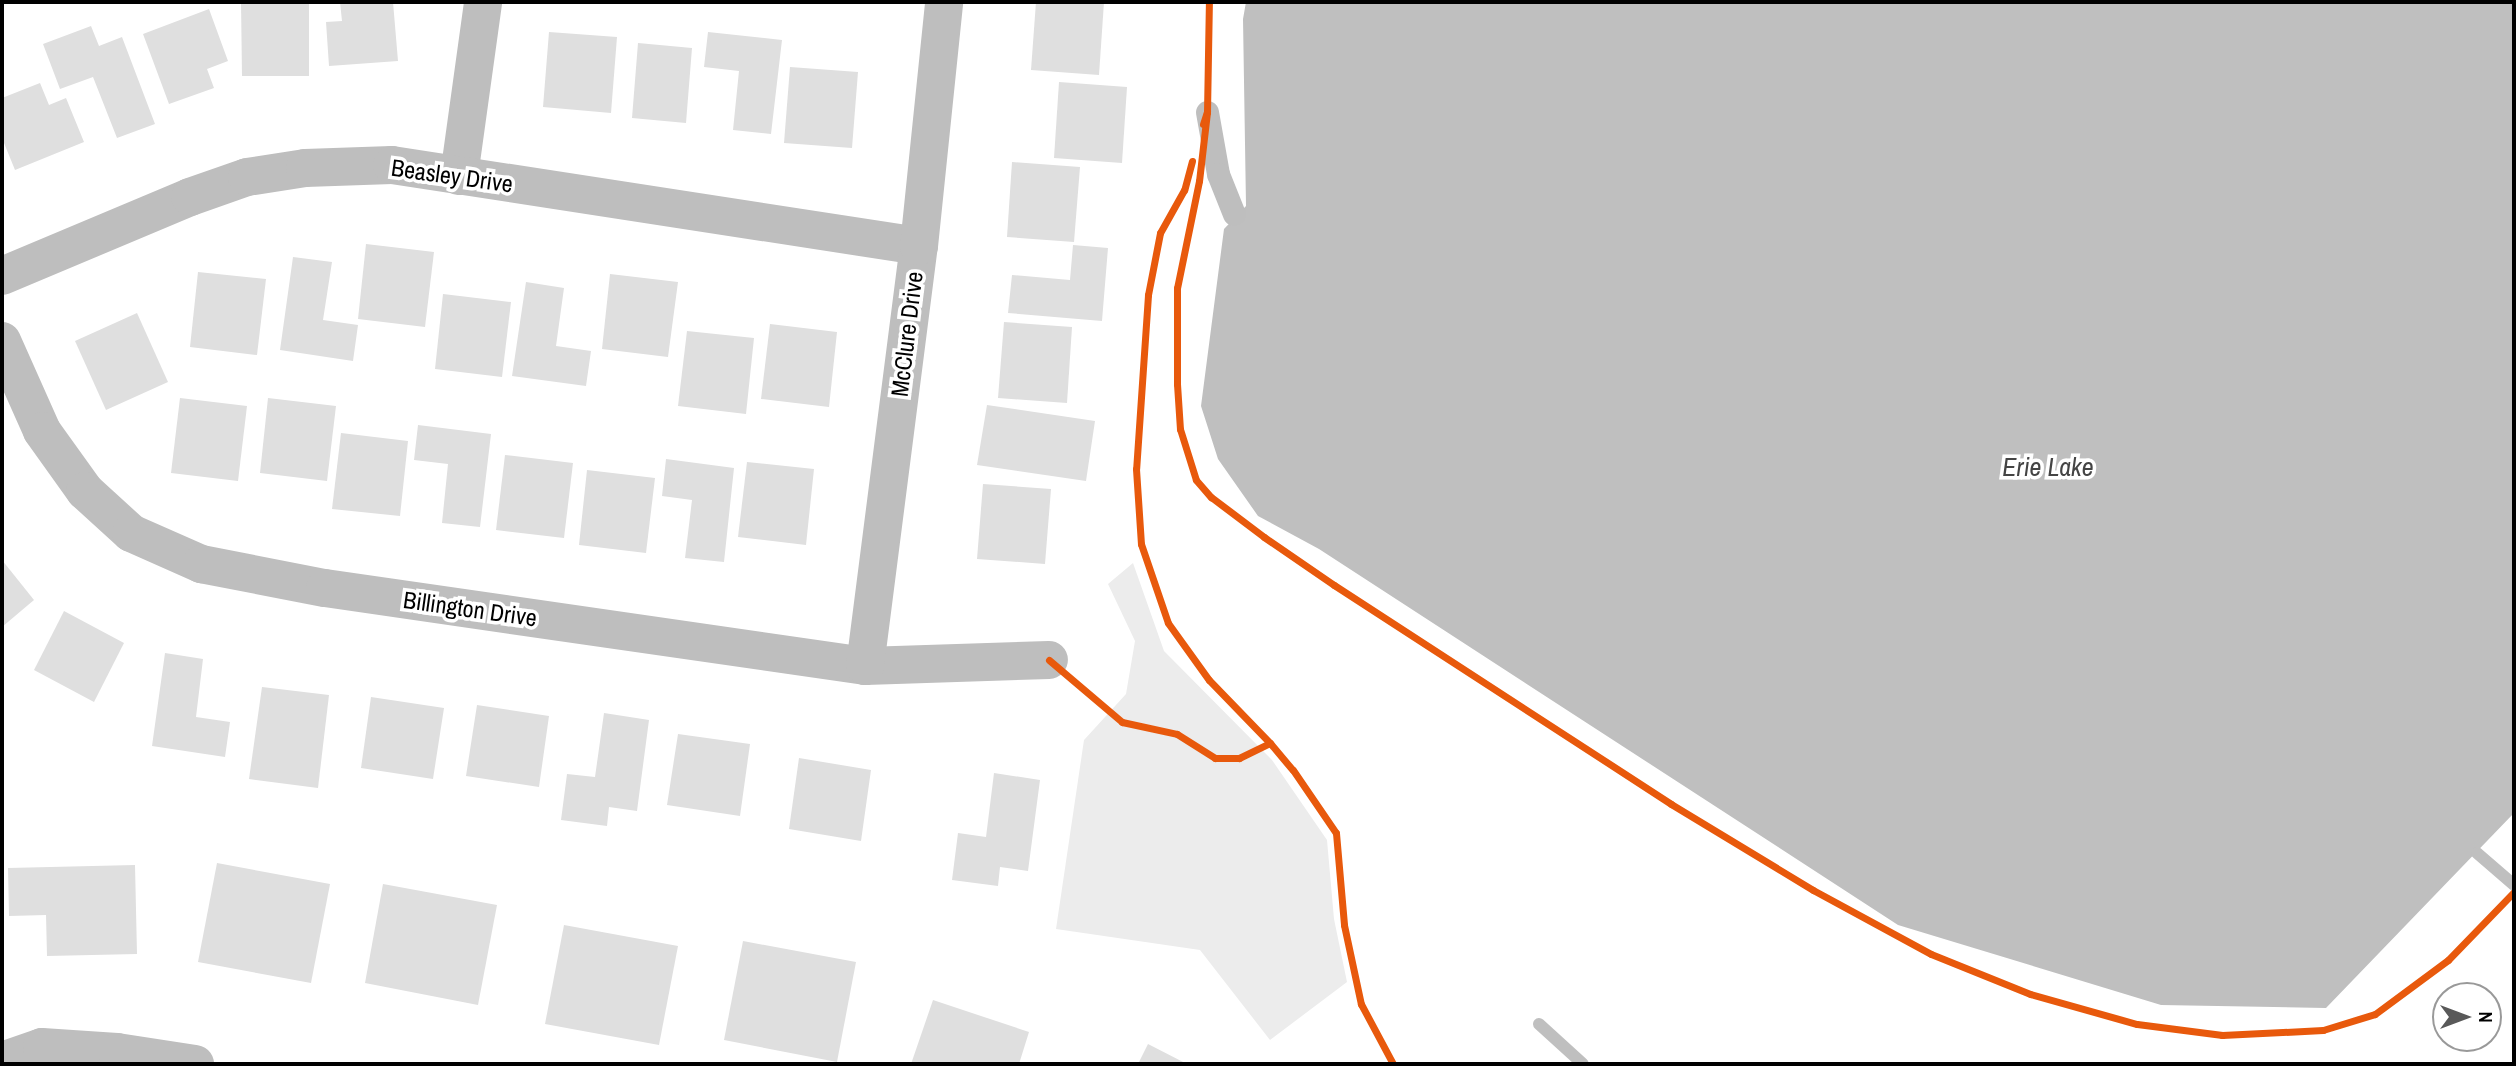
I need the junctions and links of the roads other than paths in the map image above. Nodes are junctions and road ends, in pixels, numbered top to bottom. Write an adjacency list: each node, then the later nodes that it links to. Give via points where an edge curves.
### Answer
1 (483, 2): 4 (street)
2 (944, 2): 6 (street, McClure Drive)
3 (1207, 112): 5 (lane, via 1219,174)
4 (459, 176): 6 (street, Beasley Drive); 7 (street, Beasley Drive, via 392,165 305,168 247,177)
5 (1234, 214)
6 (919, 246): 10 (street, McClure Drive)
7 (2, 276)
8 (2, 341): 10 (street, Billington Drive, via 42,431 85,491 131,533 201,564 325,588)
9 (1049, 660): 10 (street, Billington Drive)
10 (865, 666)
11 (2, 1061): 12 (street, via 42,1047)
12 (195, 1064)

